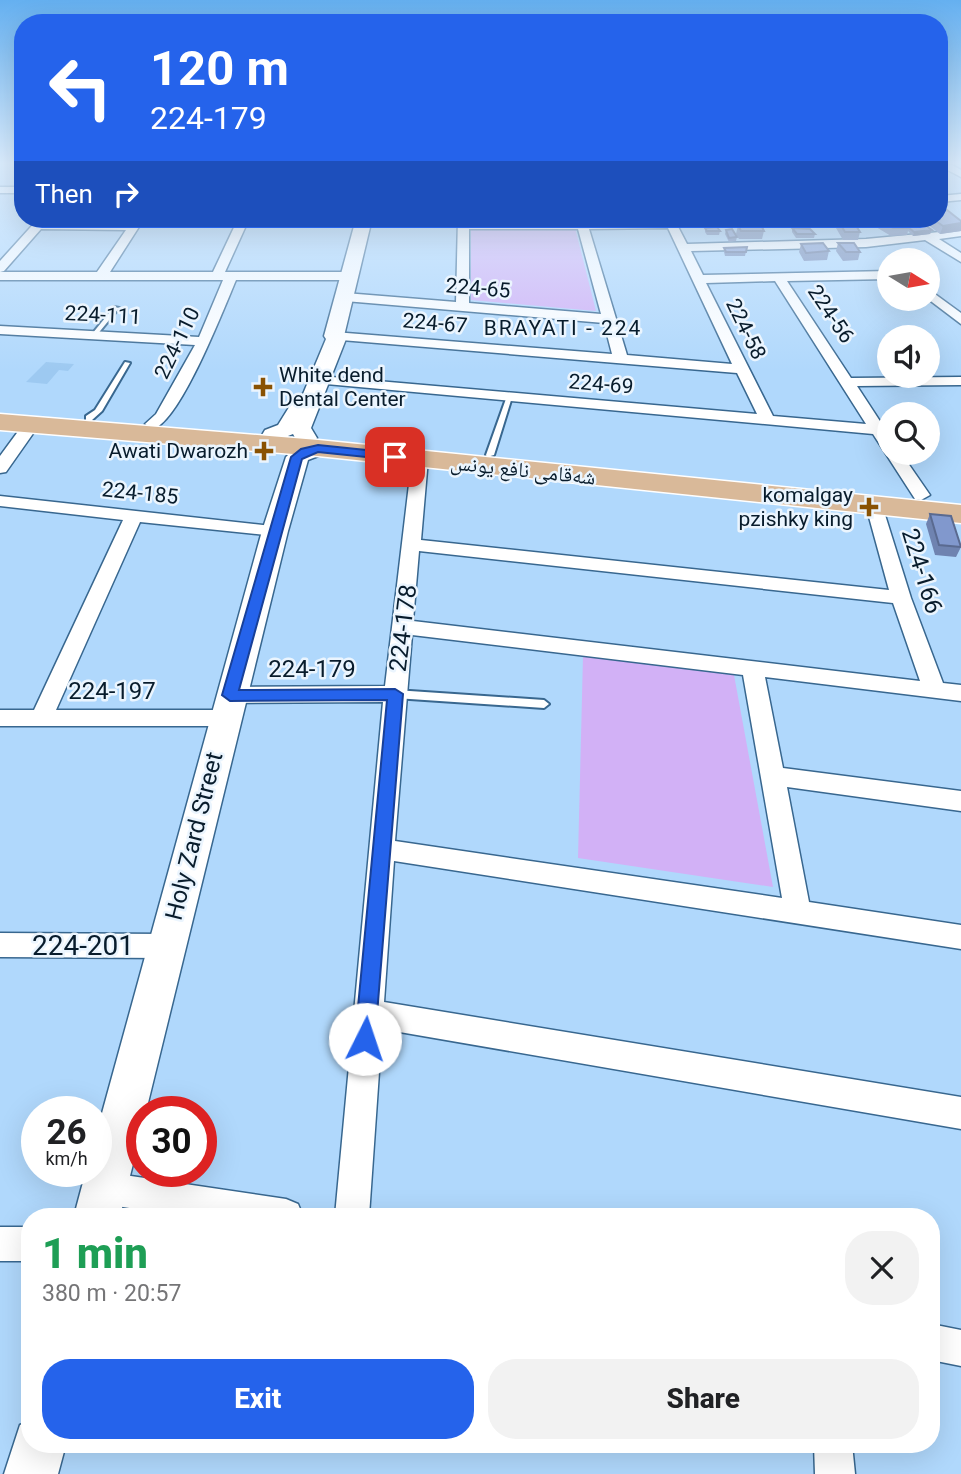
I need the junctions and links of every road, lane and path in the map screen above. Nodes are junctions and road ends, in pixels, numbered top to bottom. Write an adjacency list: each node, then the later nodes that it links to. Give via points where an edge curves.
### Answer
1 (30, 234): 15 (street)
2 (130, 234): 19 (street)
3 (239, 234): 20 (street)
4 (361, 234): 16 (street, Holy Zard Street)
5 (463, 234): 26 (street)
6 (585, 234): 27 (street)
7 (676, 234): 12 (street, 224-58)
8 (859, 234): 11 (street)
9 (955, 234): 10 (street)
10 (928, 237): 11 (street); 14 (street)
11 (866, 243): 12 (street); 13 (street)
12 (683, 248): 22 (street, 224-58)
13 (877, 253)
14 (961, 258)
15 (0, 268)
16 (351, 275): 20 (street); 23 (street, Holy Zard Street)
17 (877, 275): 21 (street)
18 (0, 276): 19 (street)
19 (101, 276): 20 (street)
20 (224, 276): 32 (street, 224-110)
21 (779, 278): 22 (street); 38 (street, 224-56)
22 (698, 279): 35 (street, 224-58)
23 (345, 297): 26 (street, 224-65); 31 (street, Holy Zard Street)
24 (940, 303): 28 (street)
25 (116, 307): 30 (lane)
26 (462, 307): 27 (street, 224-65)
27 (608, 319): 33 (street)
28 (961, 320)
29 (0, 330): 30 (street, 224-111)
30 (94, 335): 32 (street, 224-111)
31 (334, 336): 33 (street, 224-67); 36 (street, Holy Zard Street, via 337,339); 48 (street, Holy Zard Street, via 286,429)
32 (204, 341): 45 (street, 224-110, via 162,417)
33 (621, 360): 35 (street, 224-67)
34 (127, 363): 42 (lane)
35 (742, 369): 43 (street, 224-58)
36 (320, 380): 39 (street, 224-69); 48 (street, Holy Zard Street)
37 (953, 381): 38 (street); 40 (street)
38 (849, 382): 47 (street, 224-56)
39 (509, 397): 43 (street, 224-69); 49 (lane)
40 (961, 400)
41 (0, 409): 42 (main road, شەقامی نافع یونس)
42 (89, 418): 45 (main road, شەقامی نافع یونس)
43 (767, 420): 47 (street, 224-69)
44 (0, 422): 46 (main road, شەقامی نافع یونس)
45 (153, 424): 48 (main road, شەقامی نافع یونس)
46 (31, 425): 48 (main road, شەقامی نافع یونس); 52 (street)
47 (877, 430)
48 (295, 445): 49 (main road, شەقامی نافع یونس); 50 (main road, شەقامی نافع یونس); 60 (street, Holy Zard Street)
49 (490, 455): 53 (main road, شەقامی نافع یونس)
50 (420, 459): 53 (main road, شەقامی نافع یونس); 61 (street, 224-178)
51 (901, 465): 54 (street)
52 (0, 468)
53 (755, 487): 54 (main road, شەقامی نافع یونس); 57 (main road, شەقامی نافع یونس)
54 (921, 495): 55 (main road, شەقامی نافع یونس)
55 (961, 499)
56 (0, 501): 59 (street, 224-185)
57 (875, 506): 58 (main road, شەقامی نافع یونس); 62 (street, 224-166)
58 (961, 514)
59 (134, 515): 60 (street, 224-185); 71 (street)
60 (275, 531): 69 (street, Holy Zard Street)
61 (413, 545): 62 (street); 63 (street, 224-178)
62 (901, 598): 65 (street, 224-166)
63 (404, 627): 64 (street); 66 (street, 224-178)
64 (752, 670): 65 (street); 72 (street)
65 (935, 691): 67 (street)
66 (395, 694): 68 (lane); 69 (street, 224-179); 74 (street, 224-178)
67 (961, 694)
68 (544, 704)
69 (227, 707): 71 (street, 224-197); 78 (street, Holy Zard Street)
70 (0, 718): 71 (street, 224-197)
71 (41, 718)
72 (772, 776): 73 (street); 75 (street)
73 (961, 801)
74 (381, 849): 75 (street); 79 (street, 224-178)
75 (798, 912): 76 (street)
76 (961, 937)
77 (0, 945): 78 (street, 224-201)
78 (166, 946): 81 (street, Holy Zard Street)
79 (367, 1013): 80 (street); 83 (street, 224-178)
80 (961, 1113)
81 (100, 1202): 82 (street)
82 (180, 1208)
83 (353, 1208)
84 (0, 1244): 85 (street)
85 (21, 1244)
86 (940, 1344): 87 (street)
87 (961, 1348)
88 (37, 1453): 90 (street)
89 (834, 1453): 91 (street)
90 (31, 1474)
91 (835, 1474)

